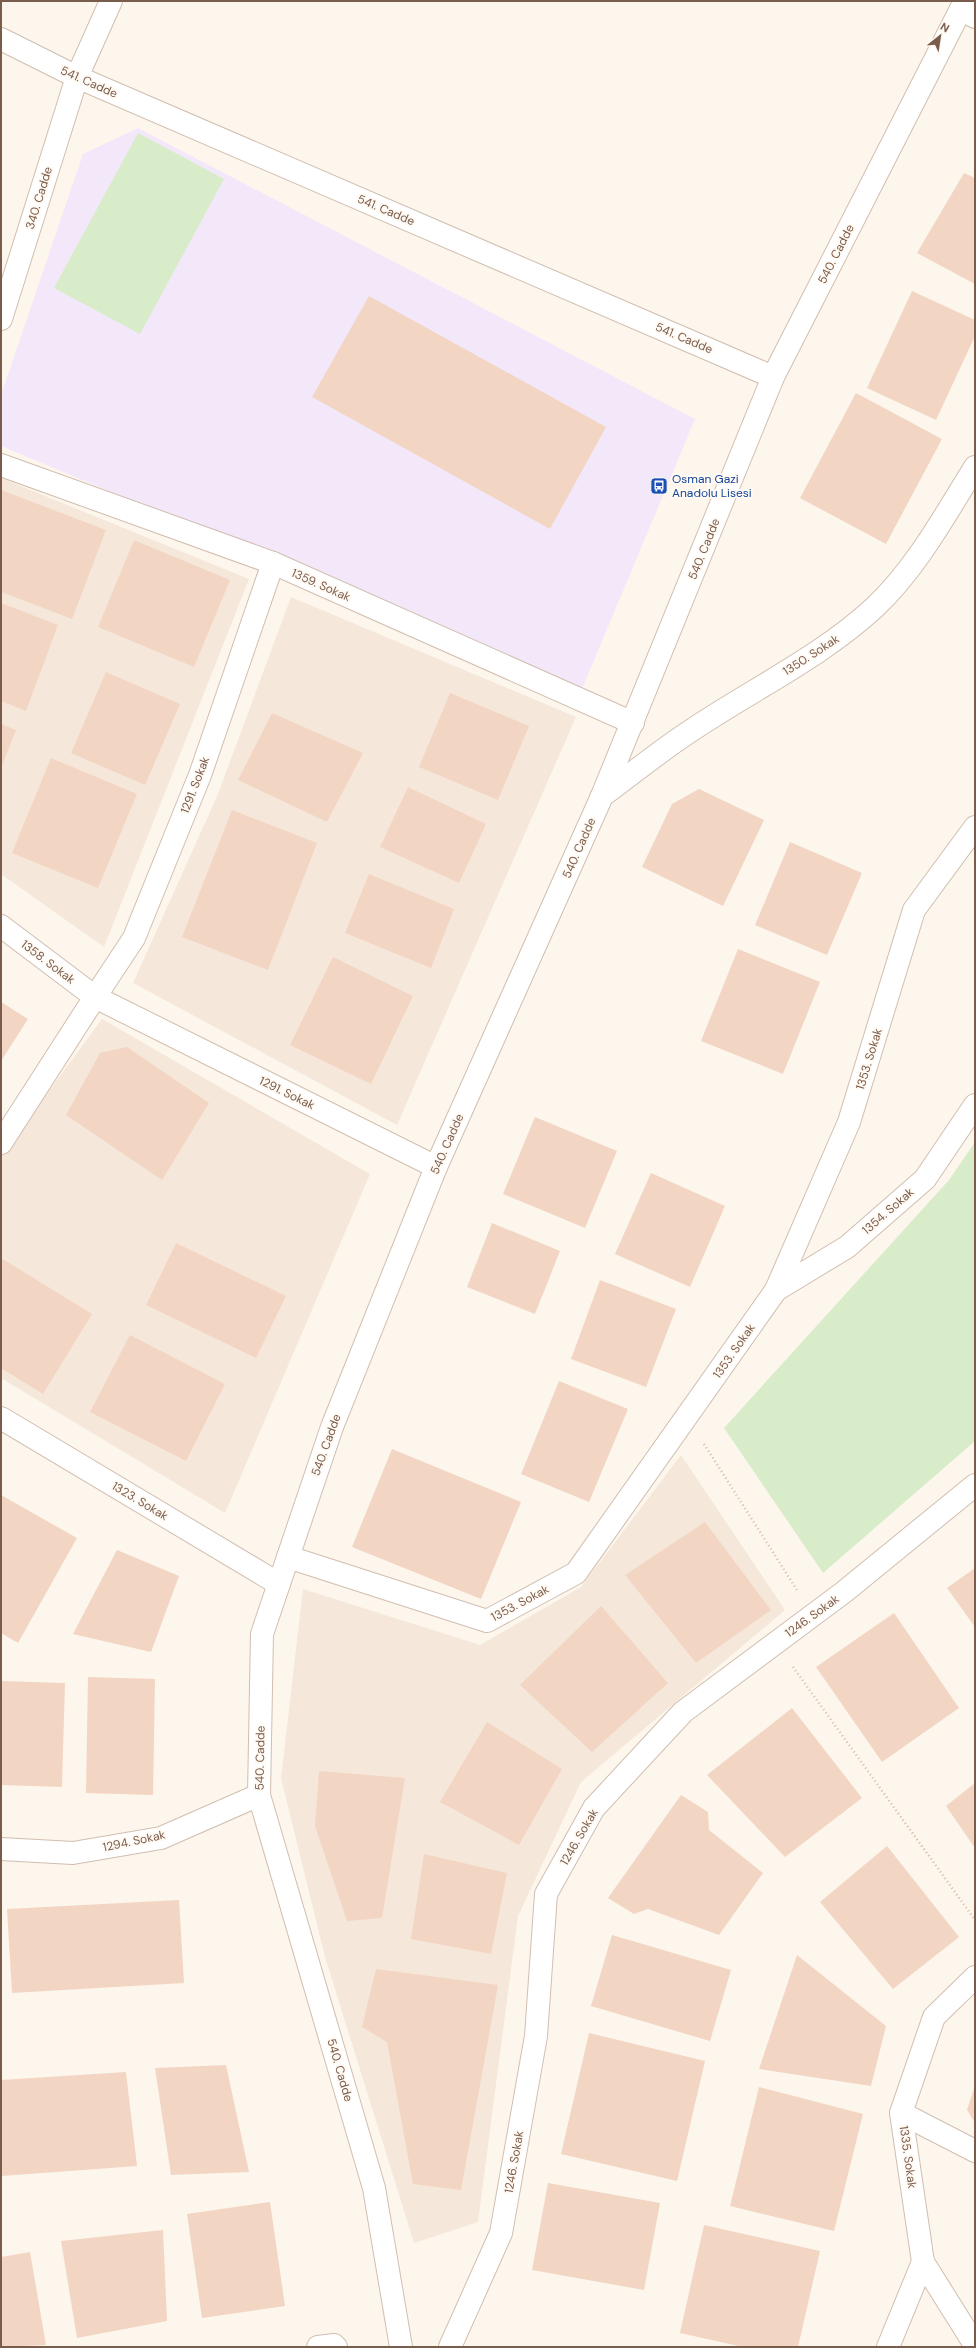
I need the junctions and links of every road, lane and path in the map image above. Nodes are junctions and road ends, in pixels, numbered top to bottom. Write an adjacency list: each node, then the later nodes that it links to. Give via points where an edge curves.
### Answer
1 (111, 1): 4 (street, 340. Cadde)
2 (967, 9): 6 (street, 540. Cadde)
3 (1, 39): 4 (street, 541. Cadde)
4 (77, 77): 5 (street, 340. Cadde); 6 (street, 541. Cadde)
5 (1, 319)
6 (773, 377): 10 (street, 540. Cadde)
7 (1, 465): 9 (street, 1359. Sokak)
8 (975, 467): 11 (street, 1350. Sokak, via 912,565 876,606 840,637 692,730)
9 (273, 564): 10 (street, 1359. Sokak); 14 (street, 1291. Sokak, via 200,775 134,938)
10 (633, 723): 11 (street, 540. Cadde)
11 (602, 796): 17 (street, 540. Cadde)
12 (975, 827): 18 (street, 1353. Sokak, via 914,910 849,1122)
13 (1, 926): 14 (street, 1358. Sokak)
14 (95, 997): 16 (street, 1291. Sokak); 17 (street, 1291. Sokak)
15 (975, 1105): 18 (street, 1354. Sokak, via 925,1179 847,1247)
16 (1, 1143)
17 (436, 1167): 22 (street, 540. Cadde, via 332,1427)
18 (776, 1290): 19 (street, 1353. Sokak)
19 (687, 1417): 22 (street, 1353. Sokak, via 576,1573 487,1621); 24 (path)
20 (1, 1418): 23 (street, 1323. Sokak)
21 (975, 1485): 24 (street, 1246. Sokak)
22 (288, 1557): 23 (street, 540. Cadde)
23 (279, 1584): 26 (street, 540. Cadde, via 262,1634)
24 (813, 1616): 25 (street, 1246. Sokak)
25 (775, 1642): 28 (path); 37 (street, 1246. Sokak, via 683,1712 594,1808 546,1894 536,2036 501,2233)
26 (259, 1796): 27 (street, 1294. Sokak, via 161,1838 73,1853); 36 (street, 540. Cadde, via 374,2188)
27 (1, 1849)
28 (975, 1920)
29 (975, 1977): 30 (street, 1335. Sokak, via 934,2017)
30 (901, 2113): 31 (street); 32 (street, 1335. Sokak)
31 (975, 2151)
32 (923, 2262): 33 (street, 1335. Sokak); 38 (street)
33 (975, 2344)
34 (318, 2347): 35 (street)
35 (336, 2347)
36 (401, 2347)
37 (450, 2347)
38 (888, 2347)

